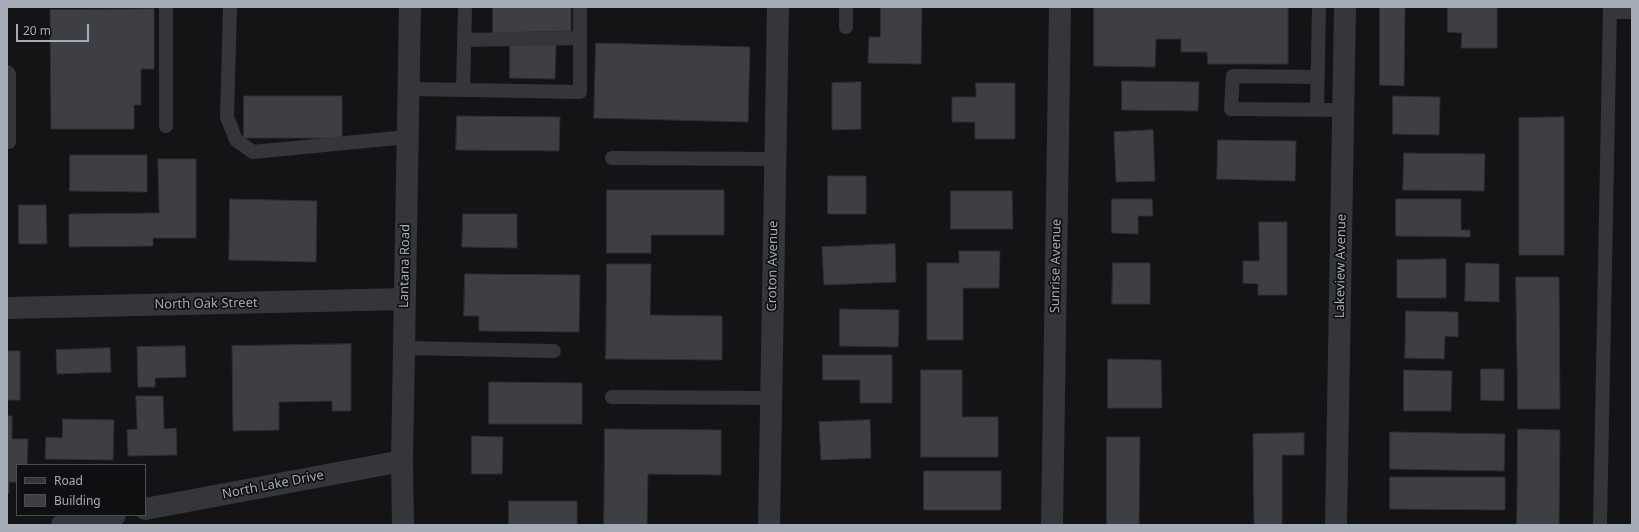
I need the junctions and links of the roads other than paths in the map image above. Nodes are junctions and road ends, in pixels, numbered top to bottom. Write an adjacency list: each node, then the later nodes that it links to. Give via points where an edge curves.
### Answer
1 (166, 7): 22 (lane)
2 (230, 7): 23 (lane, via 227,118 236,140 253,152)
3 (410, 7): 18 (street, Lantana Road)
4 (465, 7): 15 (lane)
5 (580, 7): 14 (lane)
6 (778, 7): 26 (street, Croton Avenue)
7 (846, 7): 13 (lane)
8 (1060, 7): 39 (street, Sunrise Avenue)
9 (1319, 7): 17 (lane)
10 (1345, 7): 21 (street, Lakeview Avenue)
11 (1610, 10): 12 (lane); 41 (lane)
12 (1632, 12)
13 (846, 27)
14 (580, 38): 15 (lane, via 549,35); 19 (lane, via 580,92)
15 (464, 40): 19 (lane)
16 (7, 72): 24 (lane)
17 (1318, 77): 20 (lane); 20 (lane, via 1233,76 1231,109)
18 (408, 89): 19 (lane); 23 (street, Lantana Road)
19 (463, 90)
20 (1317, 109): 21 (lane)
21 (1343, 110): 40 (street, Lakeview Avenue)
22 (166, 126)
23 (407, 137): 27 (street, Lantana Road)
24 (7, 142)
25 (612, 158): 26 (lane)
26 (775, 159): 32 (street, Croton Avenue)
27 (404, 299): 28 (street, North Oak Street); 29 (street, Lantana Road)
28 (7, 308)
29 (404, 348): 30 (lane); 33 (street, Lantana Road)
30 (554, 350)
31 (612, 397): 32 (lane)
32 (772, 398): 38 (street, Croton Avenue)
33 (402, 461): 34 (street, North Lake Drive); 37 (street, Lantana Road)
34 (146, 509)
35 (110, 516): 36 (street)
36 (62, 525)
37 (403, 525)
38 (769, 525)
39 (1052, 525)
40 (1336, 525)
41 (1600, 525)

